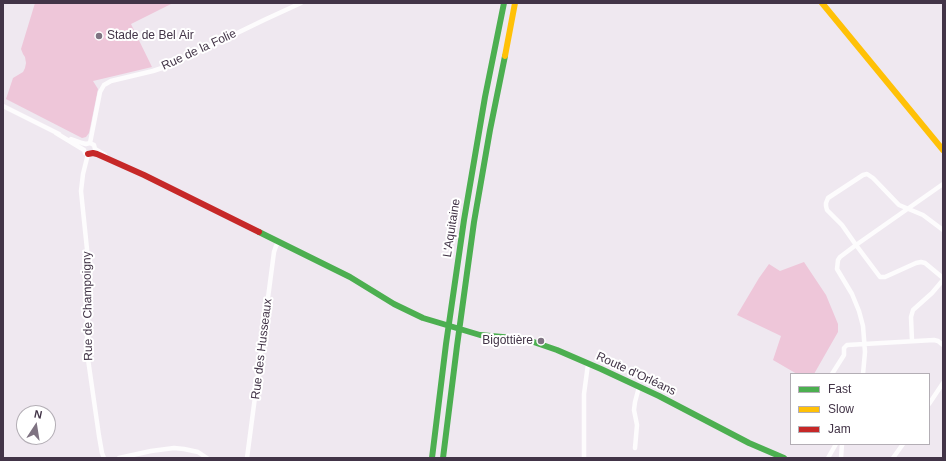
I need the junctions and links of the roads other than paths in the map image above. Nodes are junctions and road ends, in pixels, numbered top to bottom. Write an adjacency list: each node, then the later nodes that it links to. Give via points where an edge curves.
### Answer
1 (301, 3): 7 (street, Rue de la Folie, via 180,61 104,85)
2 (504, 3): 33 (main road, L'Aquitaine, via 464,220)
3 (515, 3): 34 (main road, L'Aquitaine, via 474,222)
4 (822, 3): 8 (main road)
5 (3, 106): 6 (street)
6 (56, 132): 7 (street, via 77,142); 9 (street)
7 (88, 143): 9 (street, Rue de Champoigny, via 84,146); 9 (street, via 94,144)
8 (943, 150)
9 (90, 152): 13 (main road, Route d'Orléans, via 144,175); 29 (street, Rue de Champoigny, via 82,174 81,191 88,259 86,352)
10 (943, 184): 11 (street)
11 (908, 209): 12 (street, via 923,214); 14 (street); 14 (street, via 899,206 867,174 828,198 827,210 842,225)
12 (943, 230)
13 (279, 242): 19 (main road, Route d'Orléans, via 350,276 405,310 423,318 472,333 535,342); 32 (street, Rue des Husseaux, via 274,252)
14 (856, 246): 15 (street, via 880,277 920,262 925,263); 17 (street, via 840,257 837,267 856,303)
15 (943, 279): 16 (street, via 911,314)
16 (912, 341): 17 (street); 18 (street, via 934,340)
17 (865, 344): 20 (street, via 846,346 844,355); 21 (street)
18 (943, 345)
19 (588, 364): 23 (main road, Route d'Orléans); 35 (street, via 584,394)
20 (833, 373)
21 (863, 373)
22 (943, 383): 24 (street)
23 (639, 387): 28 (street, via 634,410 637,425); 36 (main road, Route d'Orléans)
24 (930, 402)
25 (835, 445): 37 (street)
26 (842, 445): 38 (street)
27 (902, 445): 39 (street)
28 (635, 448)
29 (104, 458)
30 (119, 458): 31 (street, via 174,448 198,452)
31 (207, 458)
32 (247, 458)
33 (432, 458)
34 (442, 458)
35 (584, 458)
36 (784, 458)
37 (828, 458)
38 (841, 458)
39 (894, 458)

